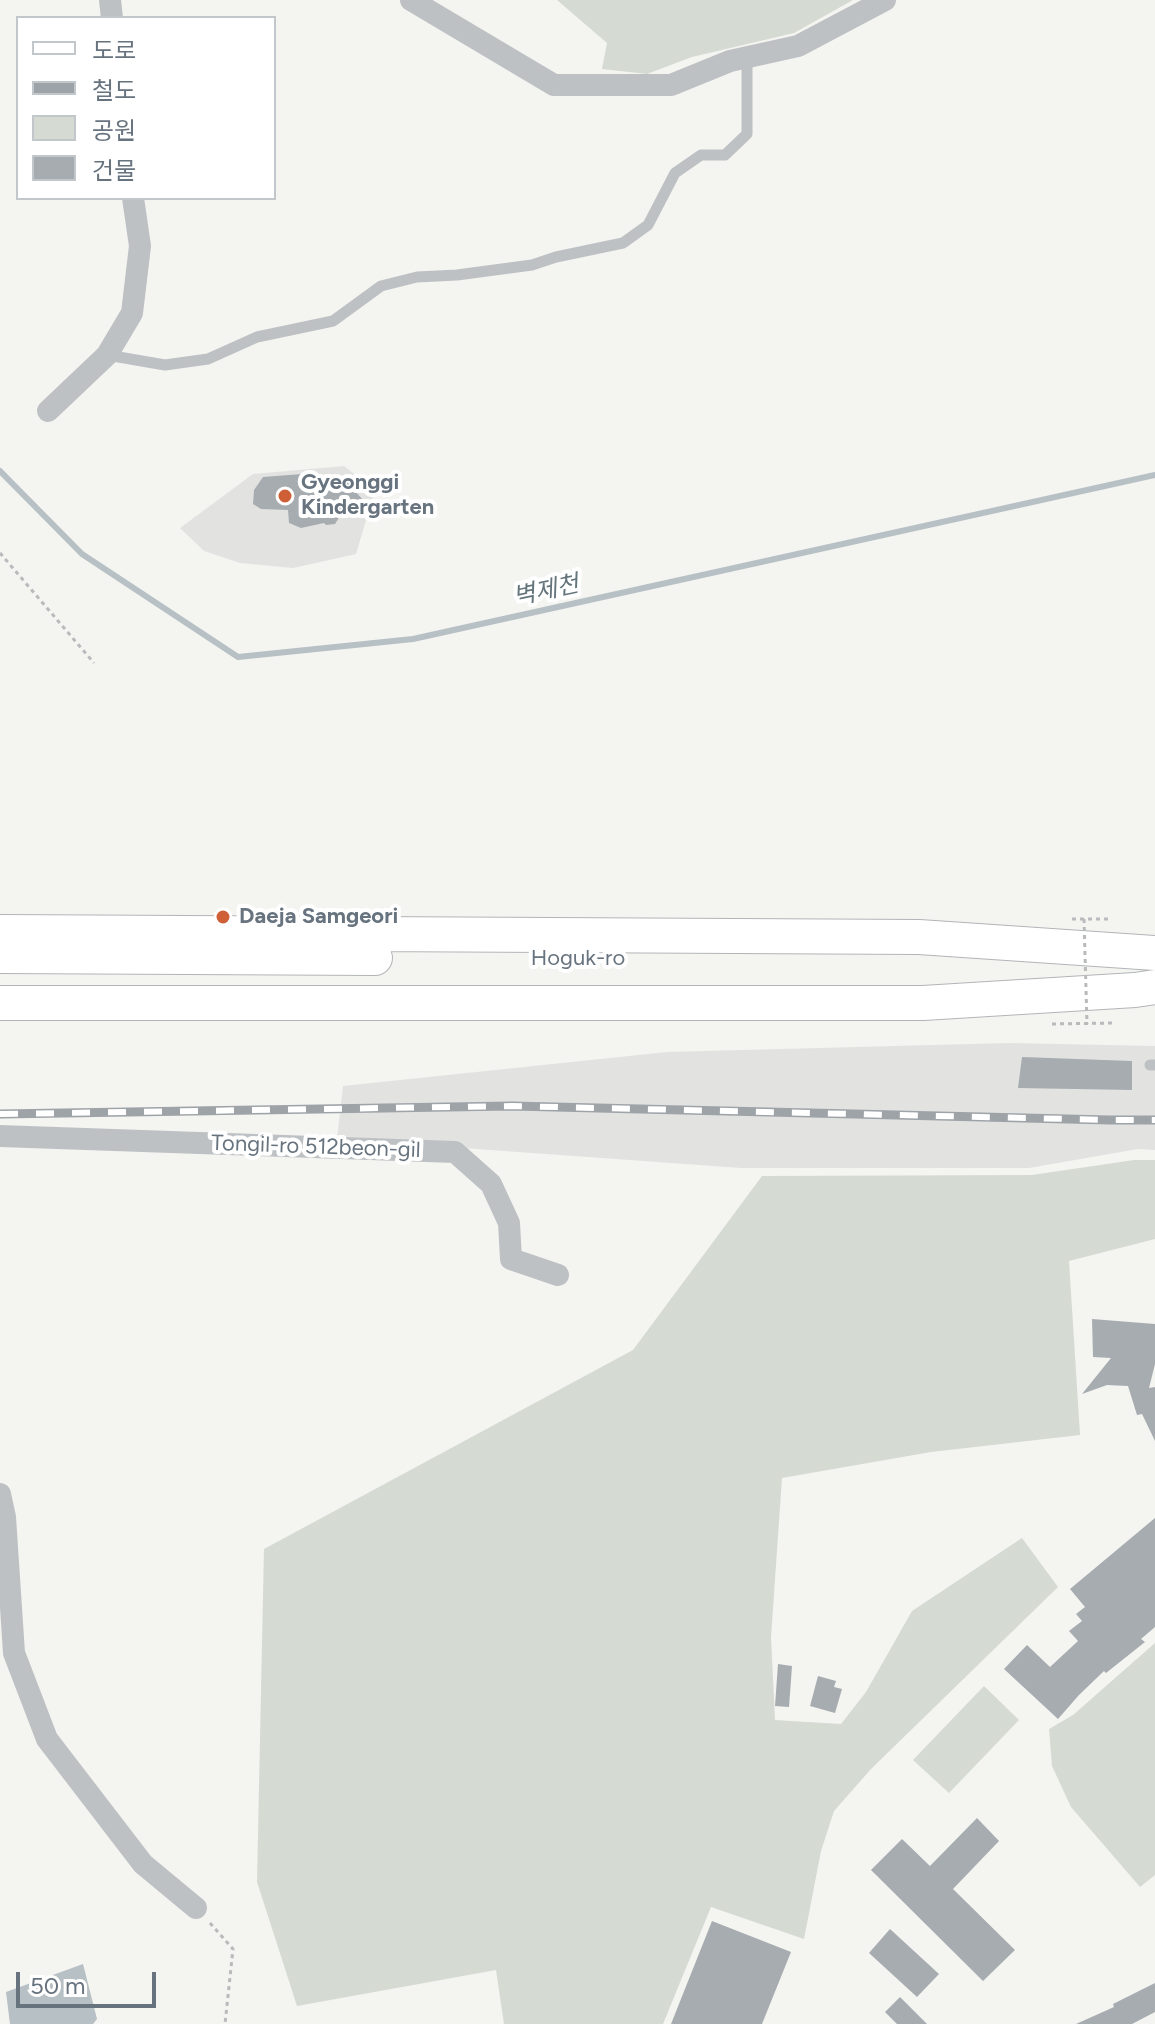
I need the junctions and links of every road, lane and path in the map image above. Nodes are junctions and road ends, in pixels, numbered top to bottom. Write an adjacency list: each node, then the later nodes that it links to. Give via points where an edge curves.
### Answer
1 (411, 0): 3 (street, via 554,85 671,85)
2 (885, 0): 3 (street, via 798,46)
3 (747, 57): 5 (lane, via 747,134 725,155 701,155 675,173 648,225 623,243 532,265 381,286 333,321 257,337 208,359 165,365)
4 (133, 200): 5 (street, via 140,246 132,313)
5 (107, 355): 6 (street)
6 (48, 411)
7 (0, 553): 8 (path)
8 (94, 663)
9 (1072, 919): 10 (path)
10 (1084, 919): 11 (path); 20 (path, bridge)
11 (1112, 919)
12 (0, 932): 13 (main road, via 919,937)
13 (1155, 954): 14 (main road, Hoguk-ro, via 695,960)
14 (0, 956)
15 (0, 976): 16 (main road, Hoguk-ro)
16 (1155, 986): 17 (main road, via 923,1003)
17 (0, 1003)
18 (1114, 1023): 20 (path)
19 (1052, 1024): 20 (path)
20 (1087, 1024)
21 (0, 1136): 22 (street, Tongil-ro 512beon-gil, via 455,1152 491,1184 509,1223 511,1259)
22 (558, 1275)
23 (0, 1494): 24 (street, via 14,1653 47,1739 143,1864)
24 (196, 1908): 25 (path, via 233,1949)
25 (225, 2024)

